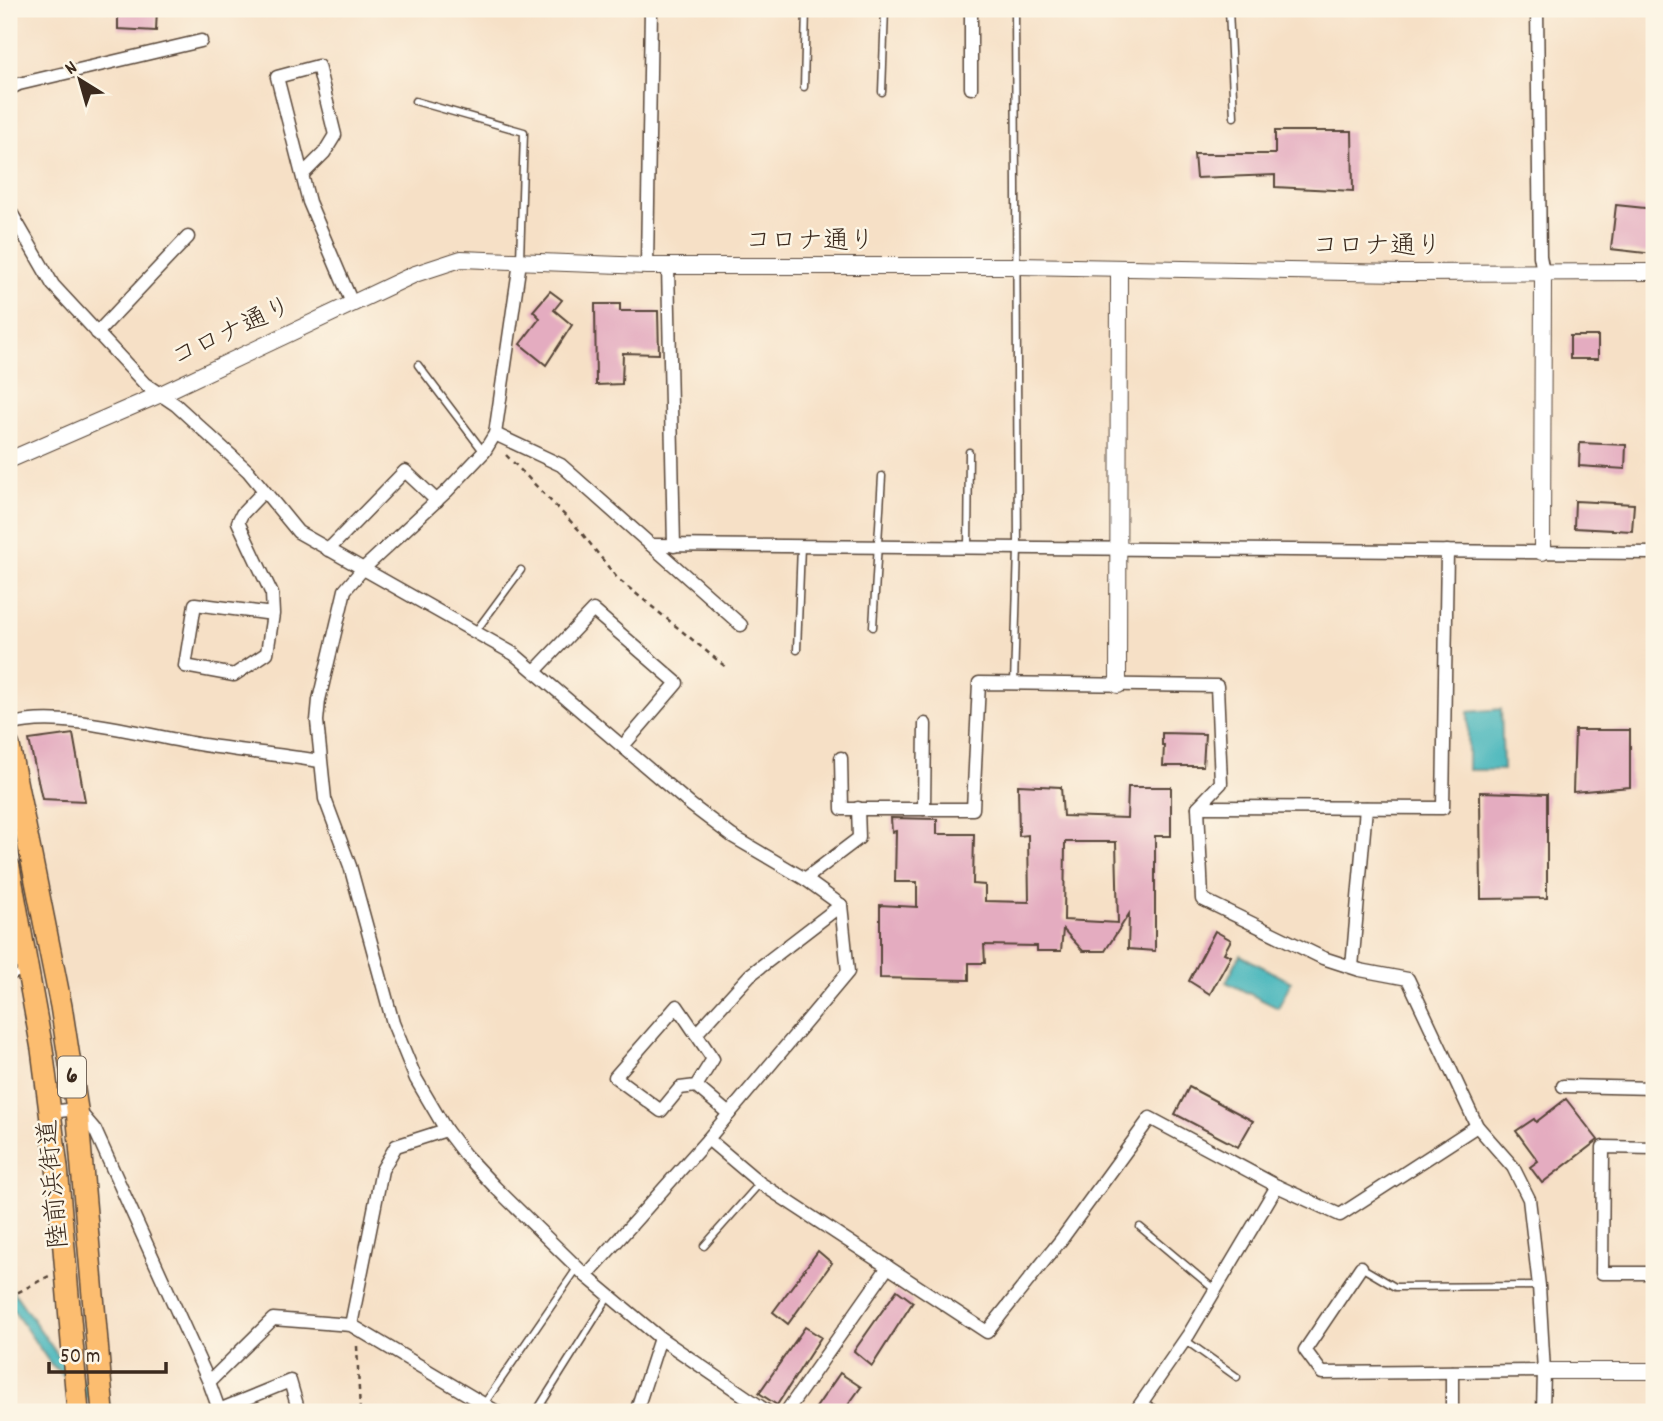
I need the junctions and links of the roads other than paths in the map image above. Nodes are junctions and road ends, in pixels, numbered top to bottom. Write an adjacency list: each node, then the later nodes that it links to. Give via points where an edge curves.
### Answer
1 (651, 9): 19 (street)
2 (806, 9): 9 (lane)
3 (886, 9): 12 (lane)
4 (971, 9): 10 (street)
5 (1015, 9): 21 (lane)
6 (1229, 9): 14 (lane)
7 (1537, 9): 23 (street)
8 (201, 41): 11 (street)
9 (804, 87)
10 (971, 88)
11 (9, 89)
12 (883, 92)
13 (415, 101): 18 (lane, via 524,132)
14 (1234, 117)
15 (302, 175): 15 (street, via 277,76 318,66 335,135); 25 (street)
16 (9, 209): 26 (street, via 53,285)
17 (188, 237): 26 (street)
18 (520, 262): 19 (street, コロナ通り); 25 (street, コロナ通り, via 461,259); 29 (street)
19 (647, 266): 20 (street, コロナ通り)
20 (667, 266): 21 (street, コロナ通り); 37 (street)
21 (1018, 266): 22 (street, コロナ通り); 41 (lane)
22 (1119, 268): 23 (street, コロナ通り); 42 (street)
23 (1543, 272): 24 (street, コロナ通り); 45 (street)
24 (1654, 272)
25 (352, 303): 28 (street, コロナ通り)
26 (97, 333): 28 (street)
27 (418, 365): 30 (lane)
28 (160, 394): 32 (street, コロナ通り); 34 (street, via 248,471)
29 (493, 437): 30 (street); 36 (street, via 561,465)
30 (484, 452): 35 (street)
31 (969, 452): 40 (lane)
32 (9, 460)
33 (882, 476): 39 (lane)
34 (264, 491): 43 (street, via 298,532); 49 (street, via 239,522 272,594)
35 (437, 501): 43 (street, via 405,471); 47 (street)
36 (651, 545): 37 (street); 50 (street)
37 (674, 545): 38 (street)
38 (801, 546): 39 (street); 53 (lane)
39 (877, 547): 40 (street); 51 (lane)
40 (968, 548): 41 (street)
41 (1018, 548): 42 (street); 55 (lane)
42 (1118, 549): 44 (street); 56 (street)
43 (328, 550): 47 (street)
44 (1447, 551): 45 (street); 64 (street, via 1443,808)
45 (1542, 552): 46 (street)
46 (1654, 553)
47 (362, 570): 52 (street); 62 (street, via 345,590 319,700)
48 (521, 570): 52 (lane)
49 (273, 614): 49 (street, via 195,604 185,666 234,674 267,653)
50 (741, 625)
51 (873, 627)
52 (476, 631): 54 (street)
53 (797, 650)
54 (535, 671): 60 (street); 60 (street, via 593,610 677,683)
55 (1014, 684): 56 (street); 66 (street, via 979,683 973,809)
56 (1118, 685): 63 (street, via 1217,686 1221,783)
57 (925, 724): 66 (street)
58 (9, 725): 62 (street, via 25,720 77,722)
59 (9, 746): 77 (highway, 陸前浜街道 / 6)
60 (623, 746): 68 (street, via 732,836)
61 (842, 758): 65 (street, via 842,809)
62 (320, 761): 81 (street, via 325,799 350,866 393,1023 416,1079)
63 (1198, 807): 64 (street); 70 (street, via 1202,899 1323,958)
64 (1366, 807): 70 (street)
65 (858, 808): 66 (street); 68 (street, via 859,838)
66 (924, 809)
67 (9, 867): 71 (highway, 陸前浜街道 / 6)
68 (805, 879): 69 (street)
69 (841, 905): 73 (street, via 750,975); 79 (street, via 849,971)
70 (1352, 967): 80 (street, via 1408,979)
71 (29, 969): 72 (lane); 78 (highway, 陸前浜街道 / 6)
72 (9, 978)
73 (696, 1034): 74 (street, via 713,1059); 74 (street, via 677,1006 615,1077 661,1111 680,1088)
74 (696, 1086): 79 (street)
75 (1563, 1086): 76 (street)
76 (1654, 1088)
77 (77, 1109): 78 (street); 102 (street, via 95,1130); 107 (highway, 陸前浜街道 / 6)
78 (50, 1112): 106 (highway, 陸前浜街道 / 6)
79 (729, 1114): 82 (street)
80 (1477, 1126): 85 (street, via 1340,1215); 92 (street, via 1513,1167 1529,1199)
81 (446, 1130): 90 (street, via 465,1155); 95 (street, via 396,1146 382,1170)
82 (708, 1139): 84 (street); 90 (street)
83 (1654, 1148): 91 (street, via 1603,1147 1602,1273)
84 (760, 1183): 87 (lane); 88 (street)
85 (1278, 1186): 88 (street, via 1150,1118 987,1332); 93 (street)
86 (1140, 1227): 93 (lane)
87 (704, 1246)
88 (888, 1267): 113 (street)
89 (1361, 1267): 92 (lane, via 1395,1287); 100 (street, via 1305,1350 1322,1373)
90 (582, 1272): 94 (street); 104 (lane)
91 (1654, 1273)
92 (1539, 1286): 98 (street)
93 (1215, 1290): 97 (street)
94 (609, 1296): 96 (street); 110 (lane)
95 (353, 1327): 102 (street, via 273,1319); 104 (street)
96 (660, 1338): 111 (street); 112 (street)
97 (1185, 1340): 101 (lane); 103 (street)
98 (1544, 1371): 99 (street); 100 (street); 117 (street)
99 (1654, 1371)
100 (1452, 1372): 116 (street)
101 (1237, 1377)
102 (209, 1382): 105 (street)
103 (1143, 1401): 114 (street); 115 (lane)
104 (484, 1404): 109 (street)
105 (219, 1411): 108 (street, via 290,1381)
106 (78, 1412)
107 (103, 1412)
108 (299, 1412)
109 (497, 1412)
110 (536, 1412)
111 (636, 1412)
112 (768, 1412)
113 (786, 1412)
114 (1135, 1412)
115 (1158, 1412)
116 (1452, 1412)
117 (1544, 1412)

